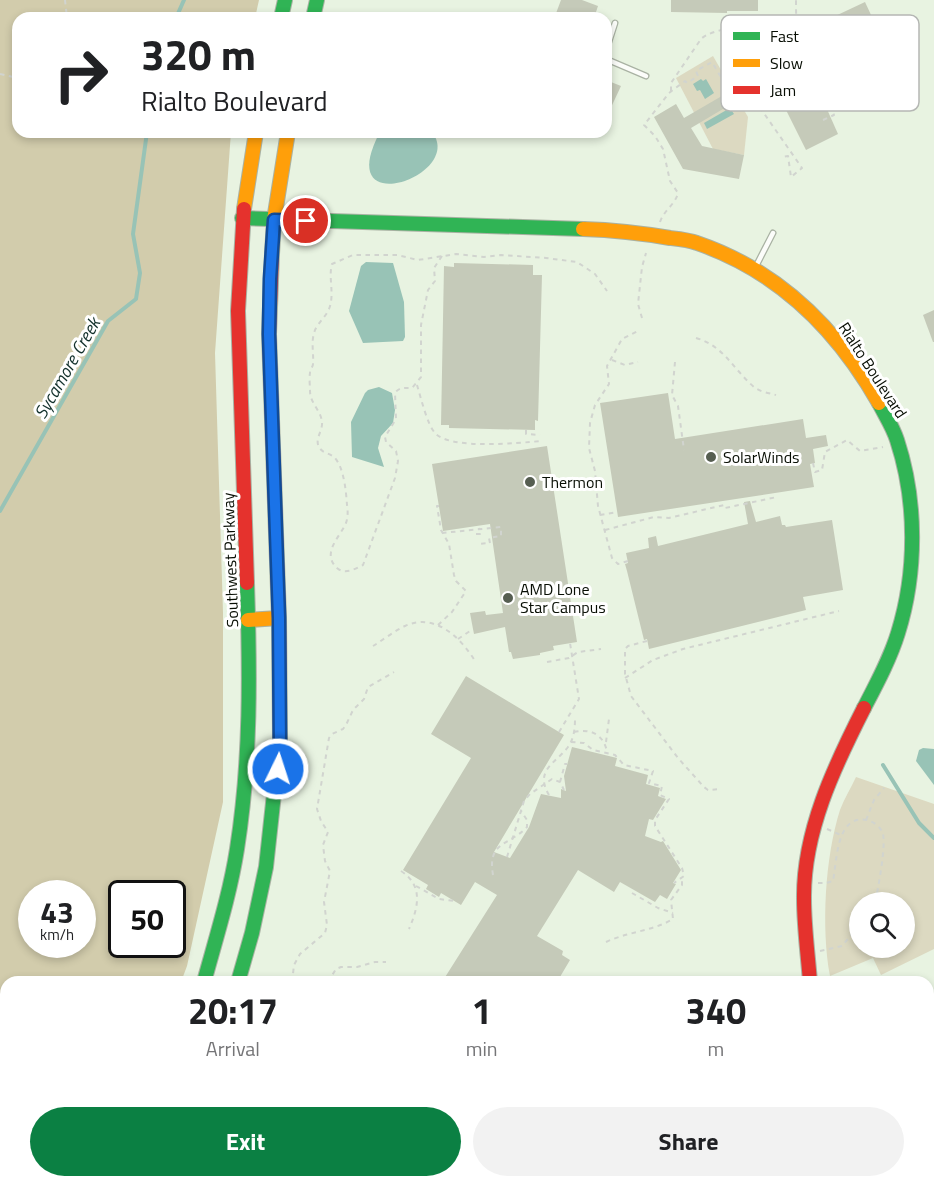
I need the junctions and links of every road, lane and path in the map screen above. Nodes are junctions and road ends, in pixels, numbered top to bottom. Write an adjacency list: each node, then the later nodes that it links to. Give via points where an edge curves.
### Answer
1 (615, 23): 3 (lane)
2 (721, 31): 7 (path, via 708,33 702,39 671,83)
3 (612, 32)
4 (612, 62): 5 (lane)
5 (646, 76)
6 (721, 77): 7 (path, via 712,62 696,71 698,76)
7 (671, 91): 16 (path, via 644,124 663,149 670,181 678,193)
8 (762, 111): 13 (path, via 802,168 791,177 788,156)
9 (832, 111): 10 (path, via 834,115)
10 (823, 120)
11 (255, 138): 14 (main road, Southwest Parkway)
12 (287, 138): 15 (main road)
13 (781, 157)
14 (242, 218): 15 (main road, Rialto Boulevard); 48 (main road, Southwest Parkway, via 238,311)
15 (274, 220): 20 (main road, Rialto Boulevard, via 632,231 696,242); 47 (main road, via 269,334)
16 (660, 222)
17 (773, 233): 20 (lane)
18 (646, 253): 22 (path, via 638,304)
19 (441, 256): 21 (path, via 512,255 577,262 595,274); 28 (path, via 425,302 421,377); 28 (path, via 418,260 397,255 352,255 332,264 329,309 313,339 310,391 321,419 318,446 336,459 342,473 348,516 330,555 339,569 353,570 367,558 398,461 396,451 386,442 396,419 395,393)
20 (755, 269): 99 (main road, Rialto Boulevard, via 784,288 832,333 877,400 897,438 913,534 898,634 840,755 816,821 804,898)
21 (607, 291)
22 (642, 318)
23 (638, 331): 25 (path, via 622,339)
24 (696, 338): 29 (path, via 722,351 755,388)
25 (611, 359): 26 (path, via 626,365); 39 (path, via 606,369 609,384 595,405 589,431)
26 (638, 362)
27 (675, 363): 34 (path, via 672,395 678,406)
28 (417, 384): 32 (path, via 436,434 448,441)
29 (776, 395)
30 (526, 430): 31 (path, via 526,434)
31 (540, 435)
32 (541, 441)
33 (883, 447): 35 (path, via 860,451 847,440 825,452 822,470 815,472)
34 (684, 450)
35 (813, 464)
36 (777, 497): 41 (path, via 669,518 659,516)
37 (439, 506): 42 (path)
38 (617, 512): 39 (path)
39 (600, 515): 41 (path)
40 (479, 528): 42 (path); 43 (path, via 480,534); 44 (path, via 501,527 501,536 489,538 490,543)
41 (605, 530): 45 (path, via 614,562)
42 (442, 533): 49 (path, via 449,544 456,581 466,591)
43 (476, 534)
44 (477, 544)
45 (628, 561)
46 (839, 611): 59 (path, via 683,649 653,660)
47 (279, 618): 48 (main road); 96 (main road, via 280,750 274,809 266,867)
48 (248, 620): 95 (main road, Southwest Parkway, via 249,731 243,810 224,911)
49 (438, 625): 51 (path); 54 (path, via 413,623)
50 (473, 629): 51 (path)
51 (458, 639): 56 (path)
52 (647, 641): 59 (path, via 625,649)
53 (570, 643): 62 (path, bridge, via 579,699)
54 (373, 646)
55 (601, 649): 57 (path, via 584,650)
56 (475, 661)
57 (547, 662)
58 (394, 672): 97 (path, via 368,687 343,729 329,738 317,809 328,832 323,845 330,871 324,902 327,925 325,933 300,954)
59 (625, 678): 71 (path, via 638,708 678,758 708,790)
60 (575, 719): 63 (path)
61 (609, 719): 65 (path)
62 (559, 732)
63 (574, 732): 64 (path); 65 (path, via 599,736)
64 (571, 742): 66 (path); 69 (path, via 547,770)
65 (606, 745): 66 (path)
66 (607, 753): 82 (path, via 624,765 653,771 649,783 662,786 660,795 669,799 655,826 682,868)
67 (567, 764): 68 (path)
68 (560, 782): 69 (path, via 552,779); 72 (path)
69 (545, 784): 73 (path); 74 (path, via 530,794)
70 (884, 788): 75 (path)
71 (721, 789)
72 (564, 790)
73 (549, 795)
74 (521, 811): 78 (path); 78 (path, via 528,824)
75 (866, 820): 77 (path, via 852,822); 86 (path, via 880,827 884,842)
76 (827, 829): 77 (path)
77 (841, 835): 84 (path, via 833,880)
78 (513, 838): 79 (path); 81 (path, via 495,852)
79 (507, 856)
80 (401, 871): 85 (path)
81 (493, 875)
82 (682, 879): 83 (path); 89 (path, via 671,900)
83 (674, 883)
84 (818, 883)
85 (415, 886): 88 (path, via 439,899); 90 (path, via 417,909)
86 (876, 892)
87 (632, 894): 89 (path)
88 (454, 901)
89 (674, 914): 92 (path, via 673,919 661,925)
90 (409, 929)
91 (849, 937): 93 (path, via 842,946)
92 (606, 942)
93 (820, 951)
94 (386, 962): 98 (path, via 341,967)
95 (206, 976)
96 (240, 976)
97 (293, 976)
98 (332, 976)
99 (810, 976)

